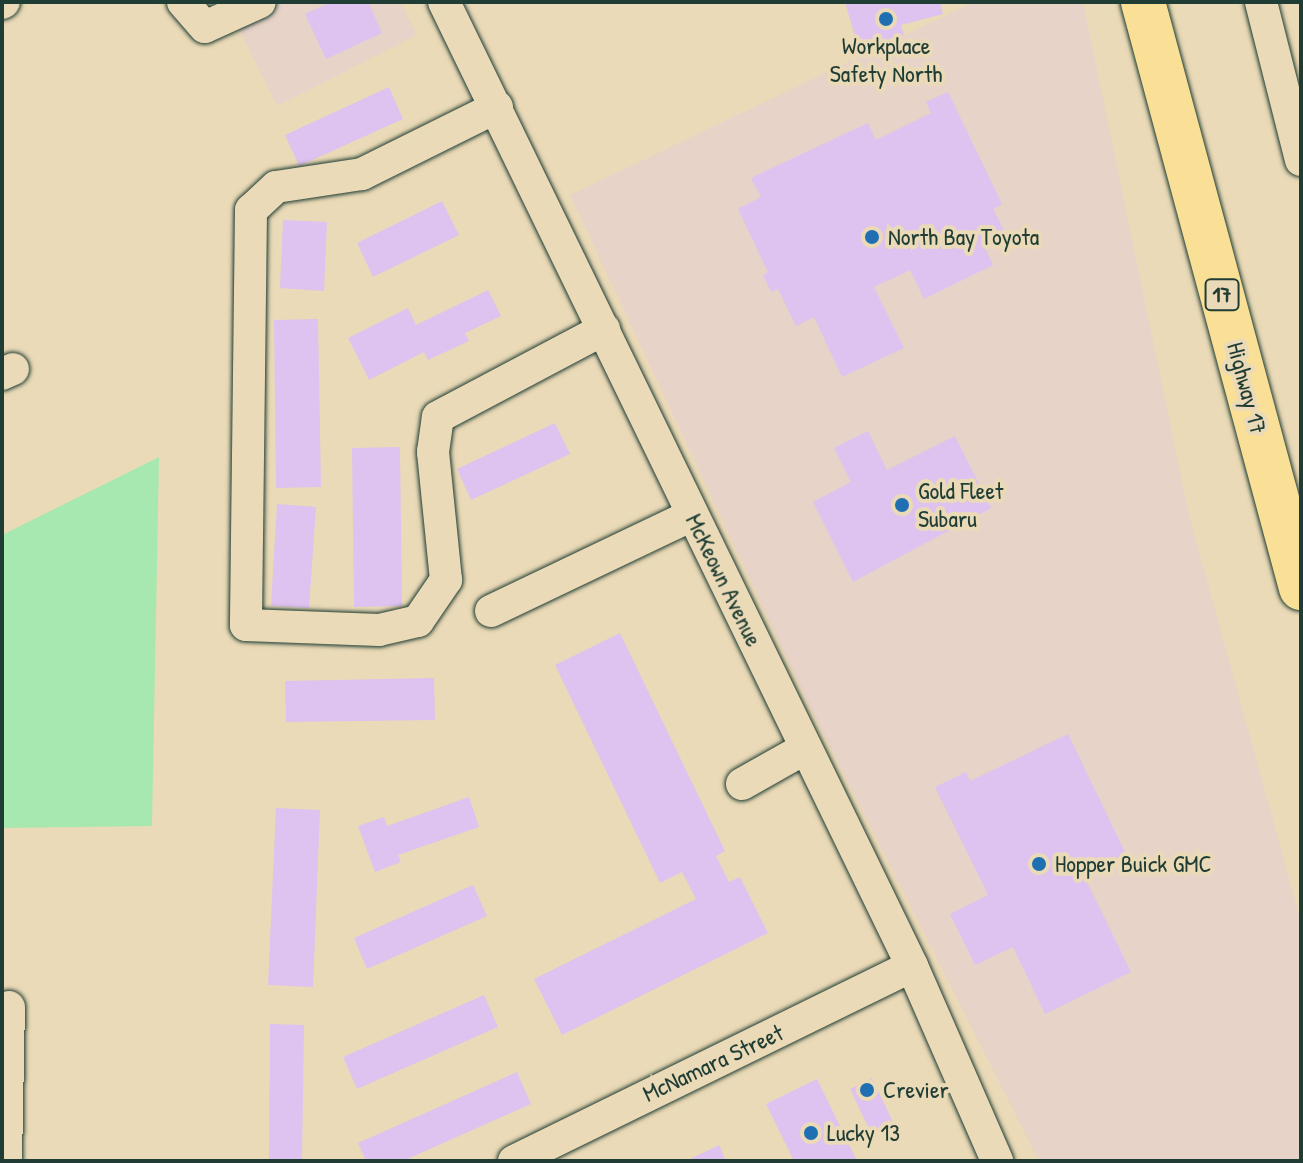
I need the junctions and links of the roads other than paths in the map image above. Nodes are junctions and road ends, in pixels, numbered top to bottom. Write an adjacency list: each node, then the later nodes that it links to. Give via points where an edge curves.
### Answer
1 (183, 2): 2 (street, via 205,27)
2 (260, 2)
3 (444, 2): 7 (street, McKeown Avenue)
4 (1143, 2): 11 (highway, Highway 17 / 17)
5 (1261, 2): 6 (street)
6 (1286, 40): 8 (street)
7 (497, 107): 9 (street, McKeown Avenue); 9 (street, via 362,174 276,187 251,210 246,625 379,630 418,621 446,580 433,452 438,417)
8 (1301, 160)
9 (604, 329): 10 (street, McKeown Avenue)
10 (692, 515): 12 (street); 13 (street, McKeown Avenue)
11 (1301, 588)
12 (491, 611)
13 (806, 748): 14 (street); 15 (street, McKeown Avenue)
14 (742, 784)
15 (912, 966): 18 (street, McNamara Street); 19 (street, McKeown Avenue)
16 (9, 1007): 17 (street)
17 (6, 1161)
18 (514, 1161)
19 (997, 1161)

